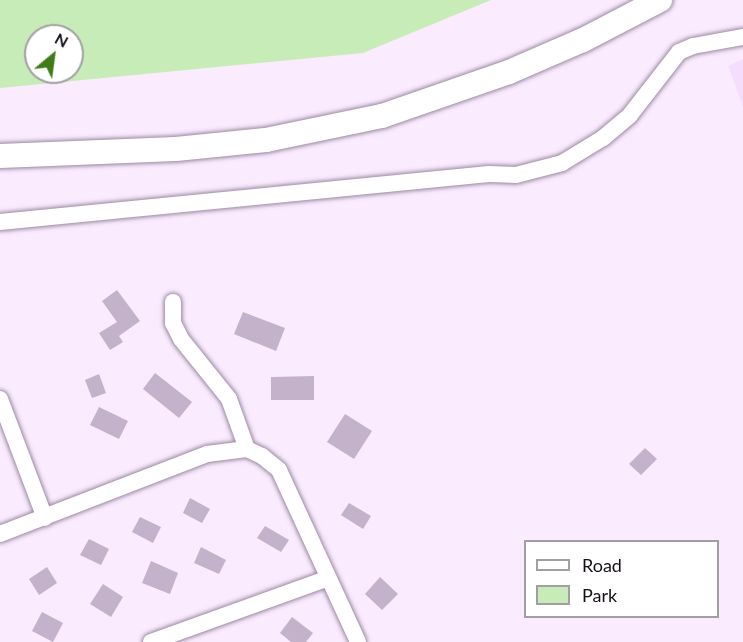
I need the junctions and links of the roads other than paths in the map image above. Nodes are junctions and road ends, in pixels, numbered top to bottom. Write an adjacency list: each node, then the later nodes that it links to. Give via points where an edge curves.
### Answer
1 (660, 0): 3 (main road, via 584,40 509,72 382,116 266,140 210,146)
2 (743, 38): 4 (street, via 679,52 630,115 603,138 562,163 516,175)
3 (0, 156)
4 (0, 222)
5 (173, 302): 7 (street, via 177,331 229,399)
6 (0, 399): 8 (street)
7 (247, 449): 8 (street, via 207,454); 10 (street, via 279,470)
8 (45, 518): 9 (street)
9 (0, 534)
10 (326, 579): 11 (street); 12 (street)
11 (151, 642)
12 (358, 642)

